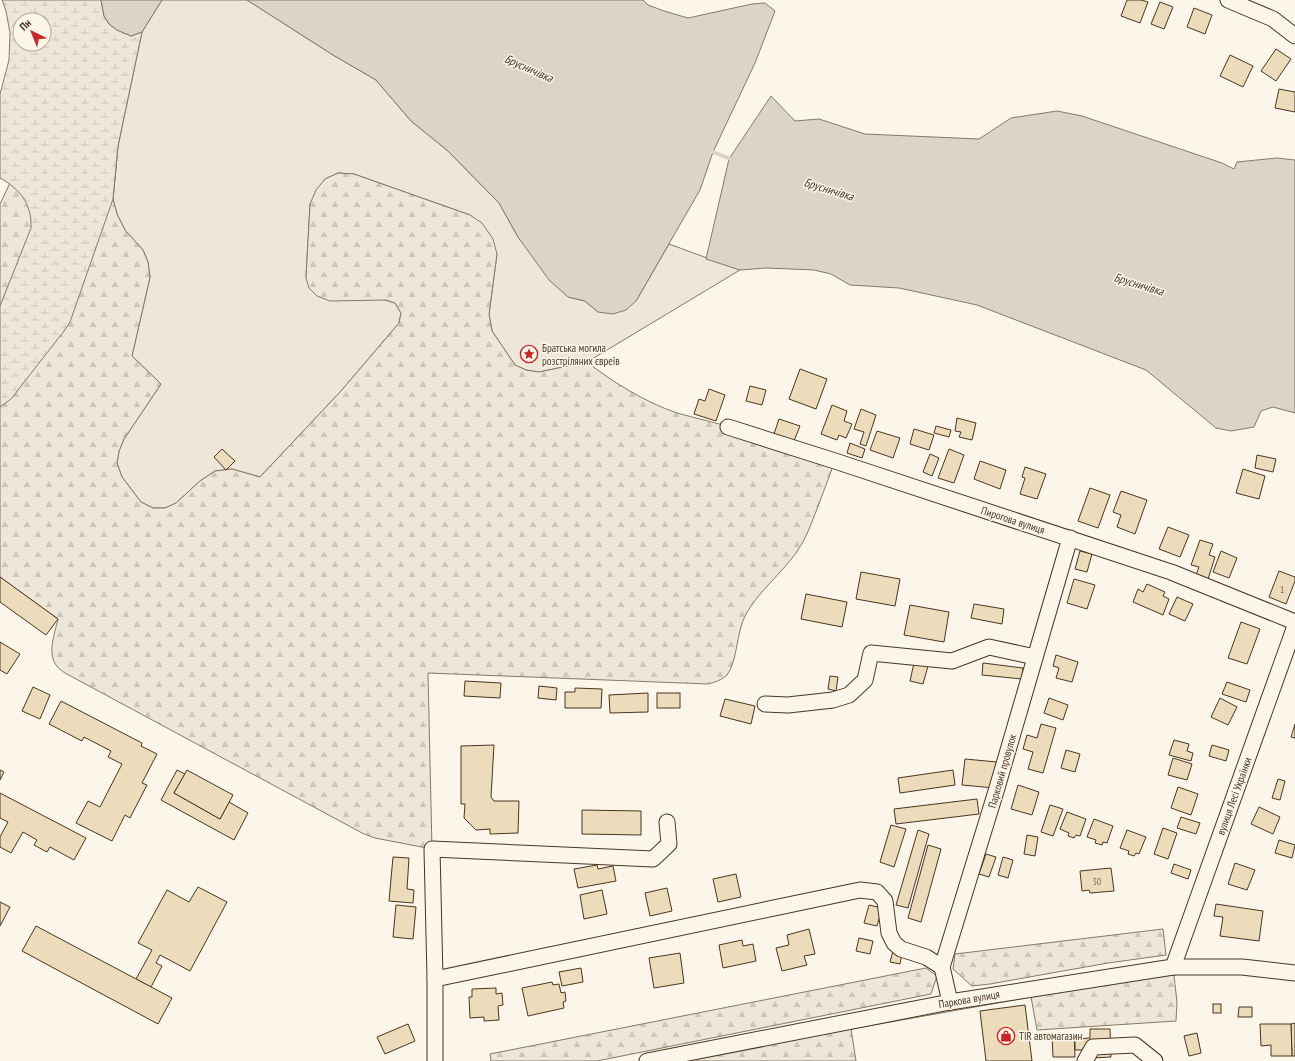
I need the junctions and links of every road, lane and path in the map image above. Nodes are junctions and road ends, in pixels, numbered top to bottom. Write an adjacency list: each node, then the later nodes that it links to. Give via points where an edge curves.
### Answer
1 (1228, 0): 2 (street)
2 (1244, 3): 3 (street)
3 (1295, 36)
4 (728, 427): 5 (street, Пирогова вулиця)
5 (1070, 538): 6 (street, Пирогова вулиця, via 1170,572); 8 (street, Парковий провулок)
6 (1295, 622)
7 (1295, 626): 12 (street, вулиця Лесі Українки)
8 (1035, 657): 9 (street, via 989,647 952,661 871,653 865,680 849,695 788,706); 11 (street, Парковий провулок)
9 (765, 704)
10 (667, 822): 14 (street, via 669,844 653,859 432,849)
11 (942, 966): 14 (street, via 894,943 889,934 884,901 877,892 860,890); 15 (street, Парковий провулок)
12 (1173, 967): 13 (street, Паркова вулиця, via 1242,967); 15 (street, Паркова вулиця)
13 (1295, 973)
14 (435, 979): 16 (street)
15 (950, 1002): 17 (street, Паркова вулиця)
16 (435, 1061)
17 (647, 1061)
18 (1085, 1061): 19 (street, via 1093,1047 1135,1045)
19 (1155, 1061)

